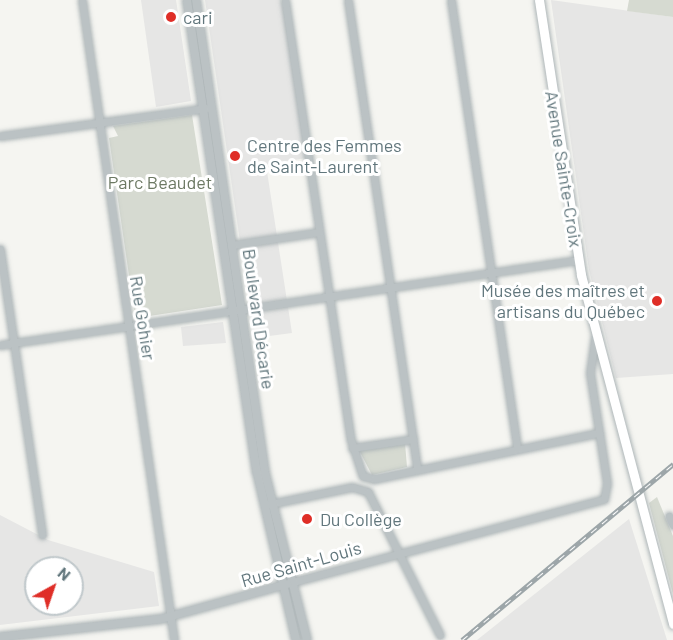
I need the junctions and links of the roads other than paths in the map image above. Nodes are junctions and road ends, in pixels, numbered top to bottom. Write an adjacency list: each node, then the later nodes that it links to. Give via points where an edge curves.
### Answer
1 (82, 0): 9 (street, Rue Gohier)
2 (187, 0): 8 (street, Boulevard Décarie)
3 (196, 0): 8 (street, Boulevard Décarie)
4 (285, 0): 11 (street)
5 (348, 0): 16 (street)
6 (451, 0): 15 (street)
7 (539, 0): 14 (main road, Avenue Sainte-Croix)
8 (207, 108): 9 (street); 12 (street, Boulevard Décarie); 18 (street, Boulevard Décarie)
9 (99, 123): 10 (street); 19 (street, Rue Gohier)
10 (0, 136)
11 (319, 232): 12 (street); 17 (street)
12 (232, 245): 18 (street, Boulevard Décarie)
13 (0, 249): 21 (street)
14 (578, 260): 15 (street); 20 (main road, Avenue Sainte-Croix)
15 (491, 273): 16 (street); 26 (street)
16 (390, 288): 17 (street); 24 (street)
17 (329, 296): 18 (street); 25 (street)
18 (237, 309): 19 (street); 29 (street, Boulevard Décarie)
19 (129, 325): 21 (street); 36 (street, Rue Gohier)
20 (595, 337): 23 (street, Avenue Sainte-Croix, via 590,374); 37 (main road, Avenue Sainte-Croix)
21 (13, 343): 22 (street); 32 (street)
22 (0, 345)
23 (599, 433): 26 (street); 28 (street, Avenue Sainte-Croix)
24 (413, 439): 25 (street); 27 (street)
25 (352, 448): 27 (street, via 368,479)
26 (517, 449): 27 (street)
27 (417, 470)
28 (606, 497): 33 (street, Rue Saint-Louis)
29 (268, 504): 33 (street, via 352,487 364,489); 34 (street, Boulevard Décarie); 35 (street, Boulevard Décarie)
30 (669, 516): 31 (street)
31 (673, 525)
32 (42, 535)
33 (400, 555): 34 (street, Rue Saint-Louis); 38 (street)
34 (293, 582): 35 (street, Rue Saint-Louis); 42 (street, Boulevard Décarie)
35 (282, 585): 36 (street, Rue Saint-Louis); 41 (street, Boulevard Décarie)
36 (171, 616): 39 (street, Rue Saint-Louis); 40 (street, Rue Gohier)
37 (672, 622)
38 (440, 635)
39 (0, 637)
40 (174, 640)
41 (296, 640)
42 (307, 640)

